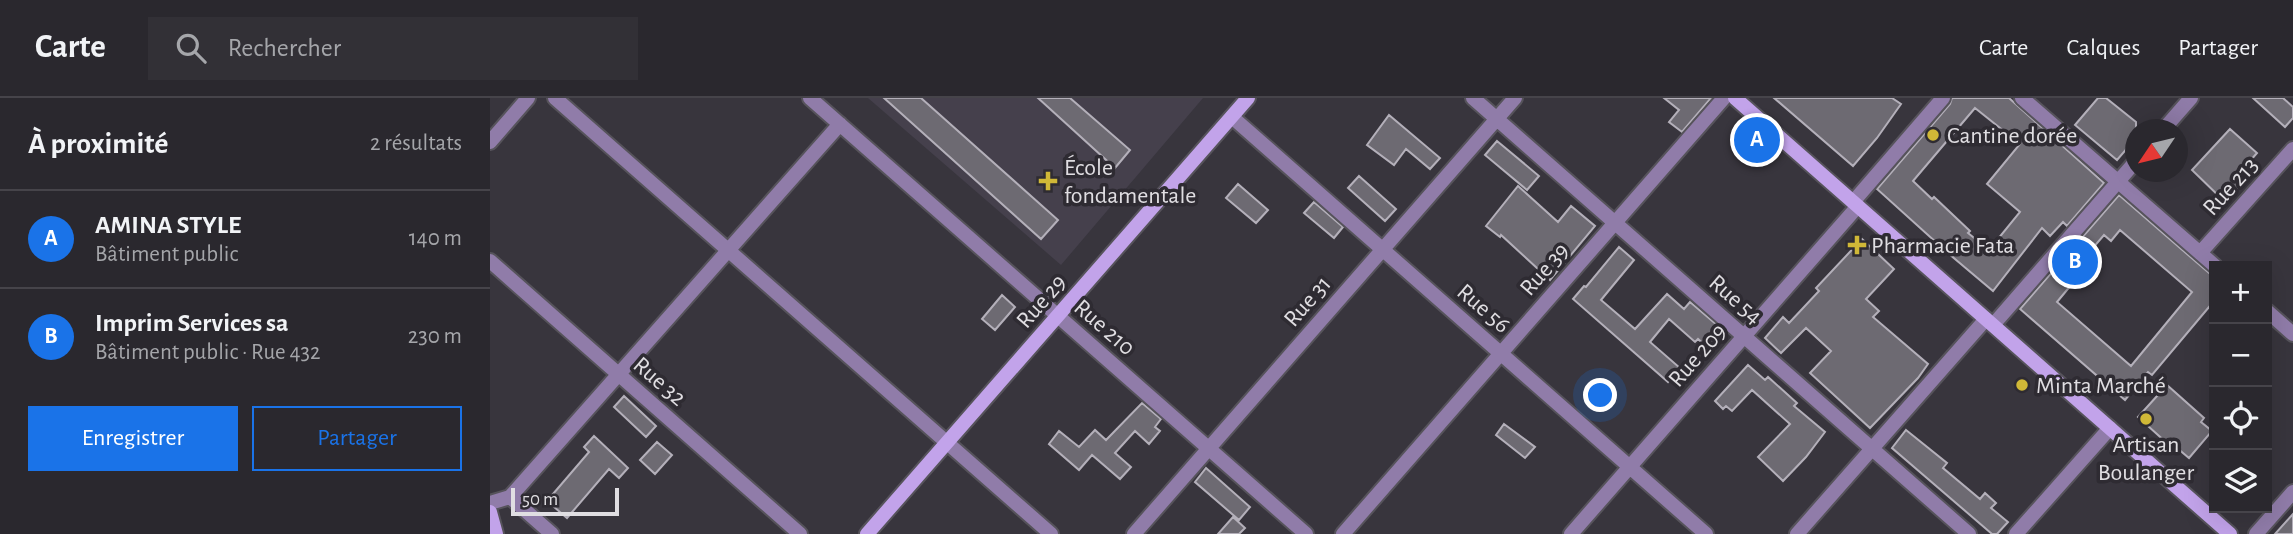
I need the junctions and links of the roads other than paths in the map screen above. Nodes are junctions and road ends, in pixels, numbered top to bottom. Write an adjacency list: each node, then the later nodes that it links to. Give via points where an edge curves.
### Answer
1 (528, 98): 16 (street)
2 (555, 98): 23 (street)
3 (810, 98): 15 (street, Rue 210)
4 (1248, 98): 12 (main road, Rue 29)
5 (1473, 98): 13 (street, Rue 54)
6 (1515, 98): 13 (street, Rue 31)
7 (1724, 98): 21 (street, Rue 39)
8 (1735, 98): 20 (main road)
9 (2022, 98): 19 (street)
10 (2191, 98): 14 (street)
11 (1940, 99): 20 (street, Rue 209)
12 (1232, 117): 22 (street, Rue 56); 28 (main road, Rue 29)
13 (1497, 119): 21 (street, Rue 54); 22 (street, Rue 31)
14 (2173, 119)
15 (841, 124): 23 (street); 28 (street, Rue 210)
16 (490, 142)
17 (2293, 149): 24 (street, Rue 213)
18 (2125, 173): 19 (street)
19 (2118, 181): 24 (street); 29 (street)
20 (1855, 204): 29 (main road); 31 (street, Rue 209)
21 (1615, 223): 31 (street, Rue 54); 32 (street, Rue 39)
22 (1382, 250): 32 (street, Rue 56); 36 (street, Rue 31)
23 (729, 251): 33 (street); 35 (street)
24 (2200, 253): 26 (street)
25 (490, 261): 33 (street, Rue 32)
26 (2210, 261)
27 (2272, 315): 30 (street)
28 (1058, 316): 35 (main road, Rue 29); 36 (street, Rue 210)
29 (1989, 321): 34 (main road); 37 (street)
30 (2292, 329)
31 (1744, 336): 37 (street, Rue 54); 38 (street, Rue 209)
32 (1501, 354): 38 (street, Rue 56); 48 (street, Rue 39)
33 (619, 375): 40 (street); 43 (street, Rue 32)
34 (2109, 428): 53 (street); 54 (main road)
35 (947, 442): 44 (main road, Rue 29); 45 (street)
36 (1209, 448): 46 (street, Rue 31); 47 (street, Rue 210)
37 (1872, 449): 51 (street); 52 (street, Rue 54)
38 (1630, 467): 49 (street, Rue 209); 50 (street, Rue 56)
39 (2293, 492): 55 (street)
40 (510, 498): 41 (street); 42 (street)
41 (490, 503)
42 (552, 534)
43 (800, 534)
44 (867, 534)
45 (1051, 534)
46 (1134, 534)
47 (1306, 534)
48 (1343, 534)
49 (1571, 534)
50 (1706, 534)
51 (1797, 534)
52 (1969, 534)
53 (2016, 534)
54 (2230, 534)
55 (2256, 534)

